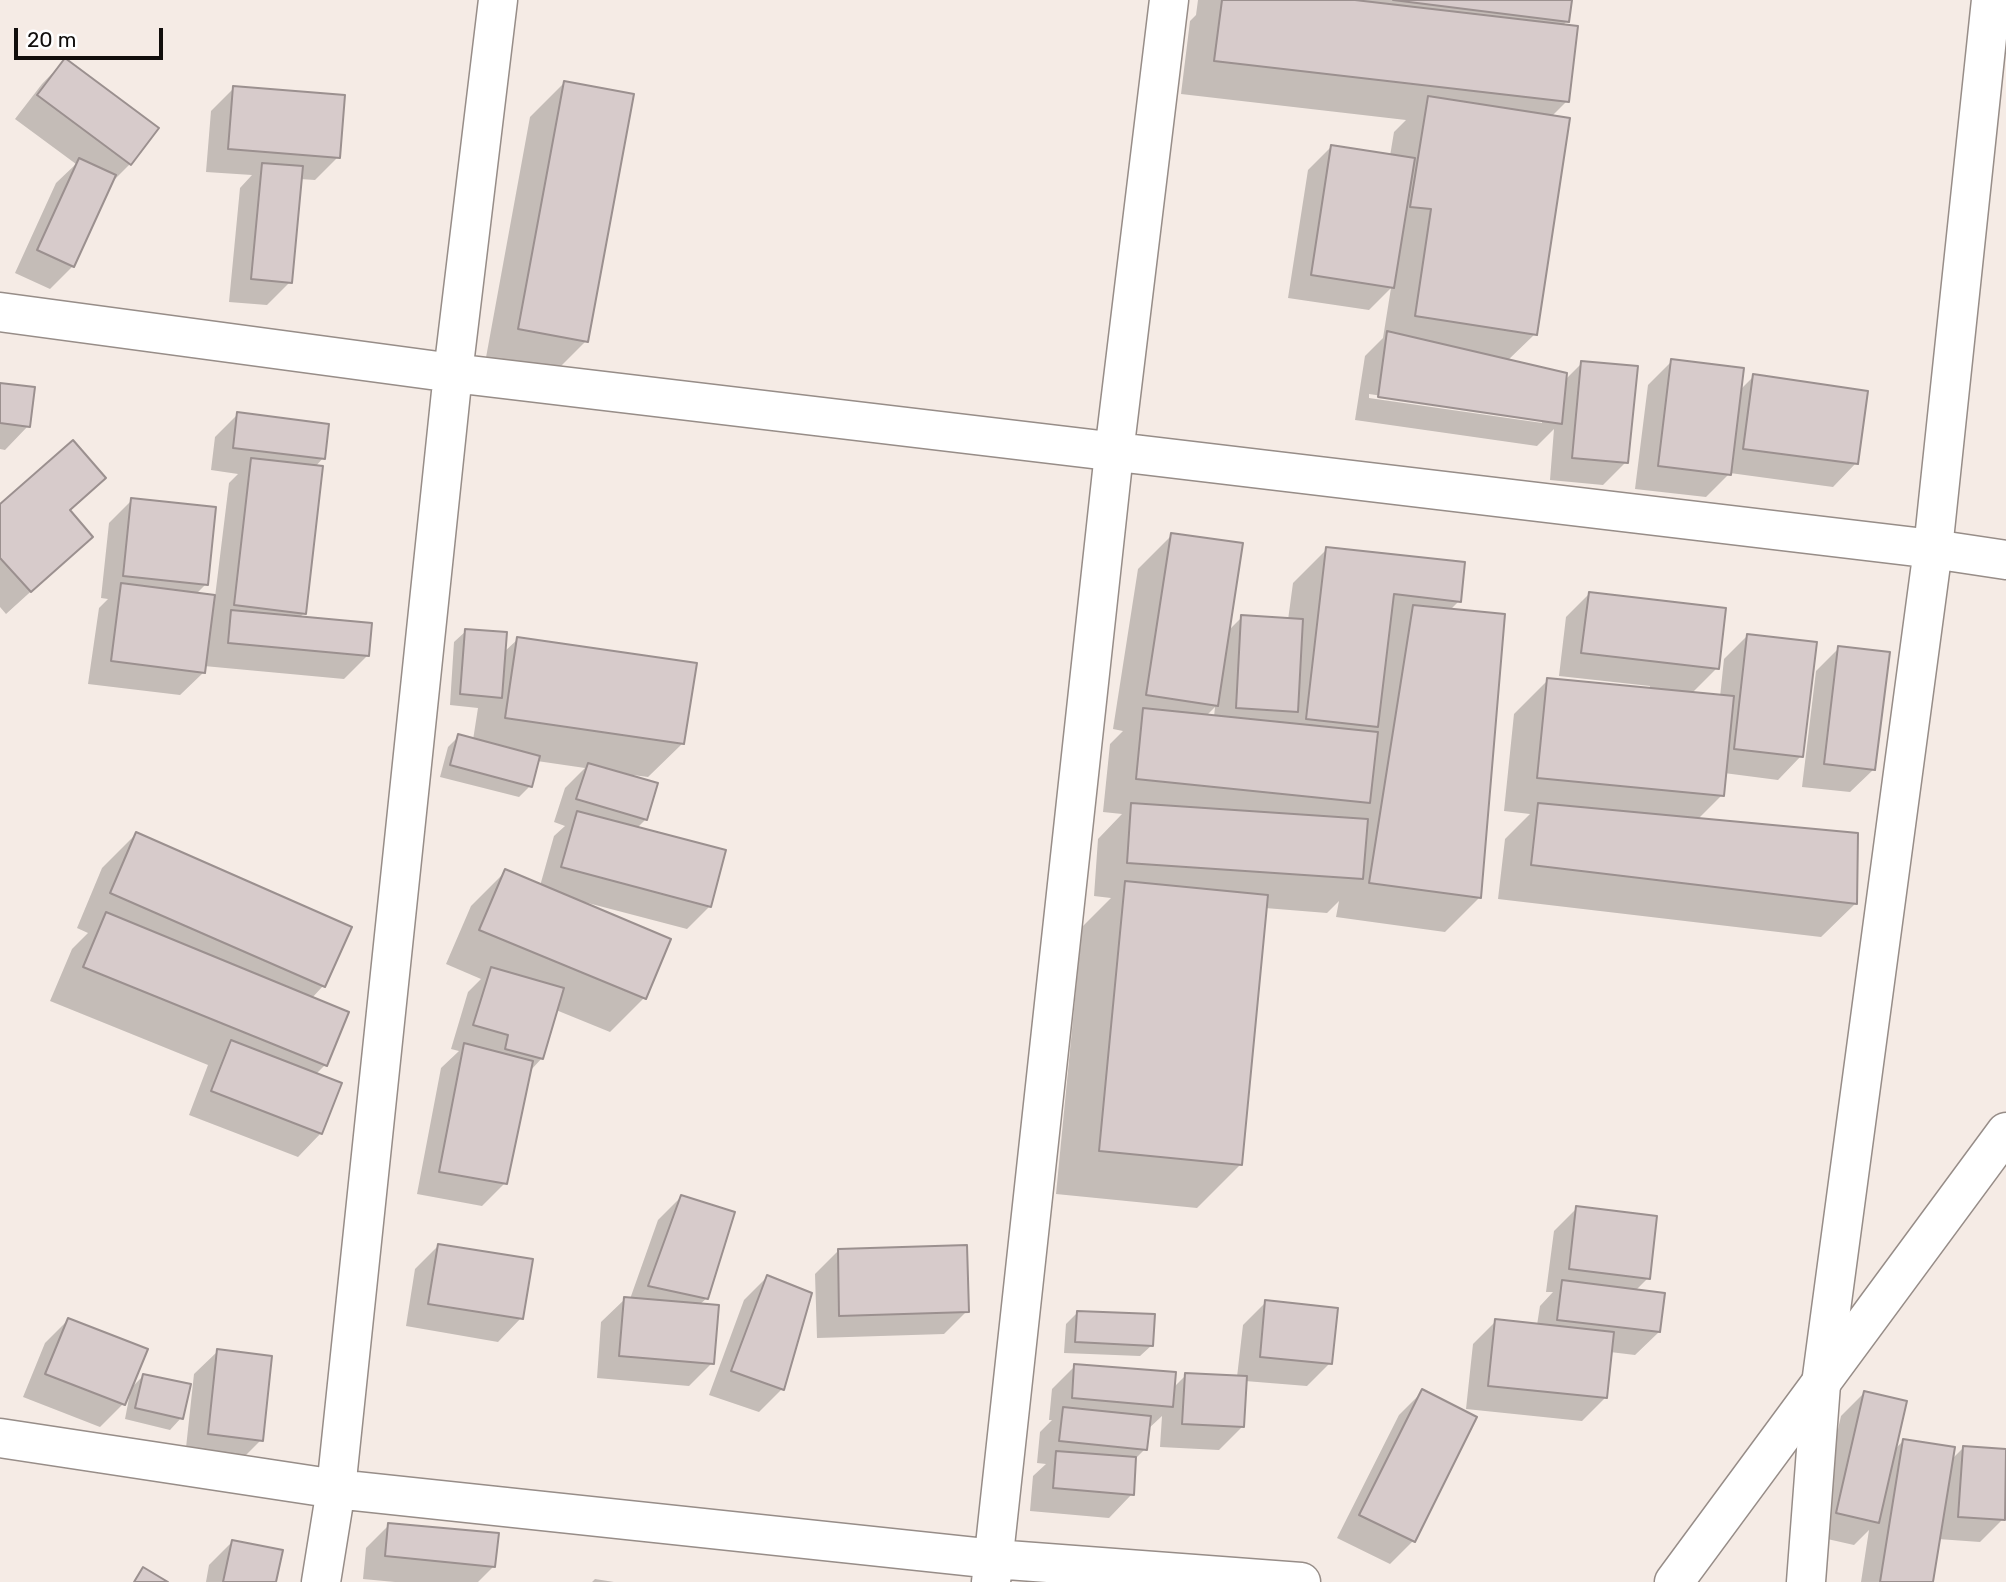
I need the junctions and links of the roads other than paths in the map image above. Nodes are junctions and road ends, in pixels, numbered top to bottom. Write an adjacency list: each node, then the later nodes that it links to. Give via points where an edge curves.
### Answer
1 (498, 0): 5 (street)
2 (1169, 0): 6 (street)
3 (1991, 0): 7 (street)
4 (0, 312): 5 (street)
5 (453, 373): 6 (street); 12 (street)
6 (1114, 453): 7 (street); 13 (street)
7 (1933, 549): 8 (street); 10 (street)
8 (2006, 560)
9 (2006, 1132): 10 (street)
10 (1821, 1384): 16 (street); 17 (street)
11 (0, 1438): 12 (street)
12 (336, 1489): 13 (street); 14 (street)
13 (993, 1570): 15 (street)
14 (321, 1582)
15 (1301, 1582)
16 (1674, 1582)
17 (1806, 1582)

